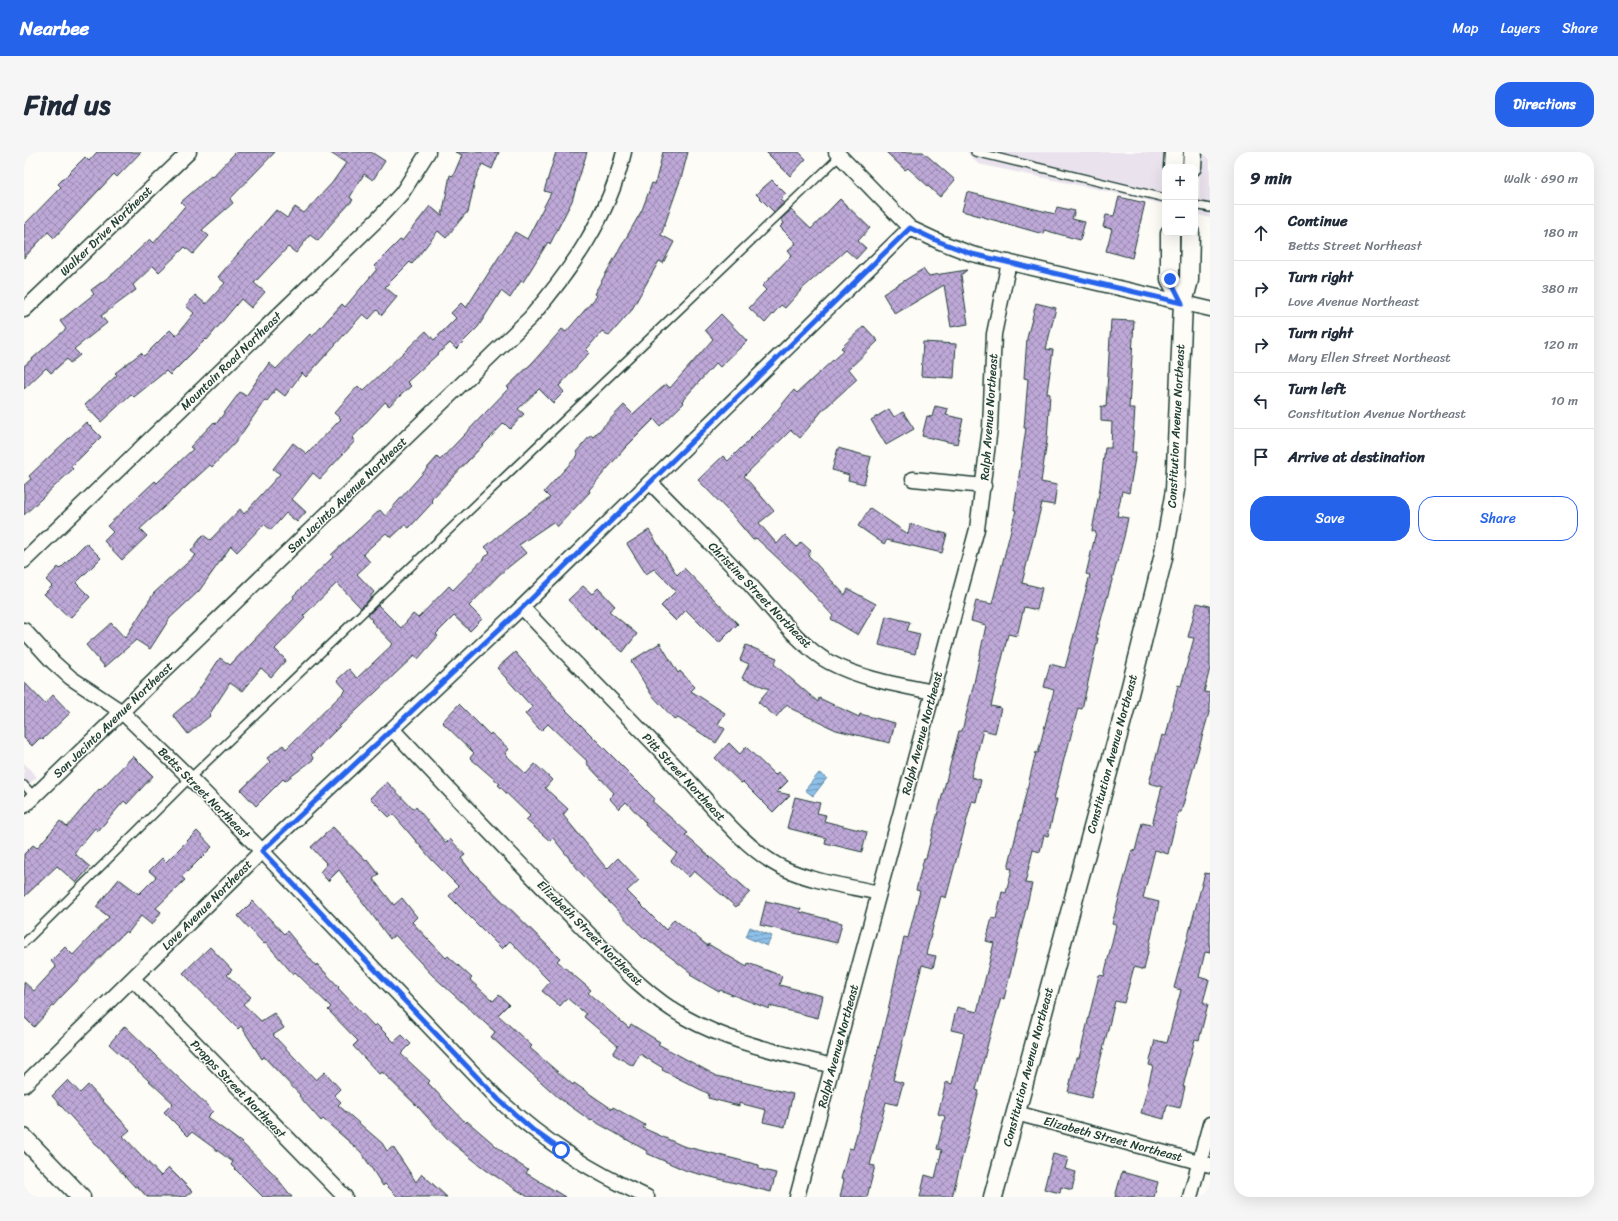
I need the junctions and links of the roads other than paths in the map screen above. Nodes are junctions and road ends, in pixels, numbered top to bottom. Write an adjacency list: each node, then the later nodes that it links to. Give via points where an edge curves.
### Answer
1 (189, 152): 19 (street, Walker Drive Northeast)
2 (428, 152): 23 (street, Mountain Road Northeast, via 402,193 377,220)
3 (624, 152): 27 (street, San Jacinto Avenue Northeast, via 606,207 585,246 556,288 530,318)
4 (975, 152): 10 (lane)
5 (1174, 152): 8 (street)
6 (1193, 152): 9 (street)
7 (838, 154): 13 (street); 29 (lane)
8 (1173, 164)
9 (1192, 164)
10 (1162, 197)
11 (1198, 206): 12 (lane)
12 (1210, 208)
13 (910, 228): 16 (street, via 972,254); 21 (street, Love Avenue Northeast)
14 (1170, 236): 17 (street, Constitution Avenue Northeast, via 1170,279)
15 (1190, 236): 17 (street, Constitution Avenue Northeast, via 1189,280)
16 (1009, 262): 17 (street); 22 (street, Ralph Avenue Northeast, via 994,334 990,428)
17 (1182, 303): 18 (street); 39 (street, Constitution Avenue Northeast, via 1175,490 1163,558 1127,702)
18 (1210, 309)
19 (24, 310)
20 (913, 479): 22 (street)
21 (650, 482): 24 (street, Love Avenue Northeast); 26 (street, Christine Street Northeast, via 801,640 828,662 888,683)
22 (984, 486): 26 (street, Ralph Avenue Northeast, via 977,529)
23 (24, 561)
24 (522, 608): 28 (street, Love Avenue Northeast); 34 (street, Pitt Street Northeast, via 728,824 756,848 782,868)
25 (24, 630): 27 (street, Betts Street Northeast, via 71,678)
26 (933, 692): 34 (street, Ralph Avenue Northeast)
27 (122, 712): 29 (street, Betts Street Northeast); 31 (street, San Jacinto Avenue Northeast)
28 (393, 730): 33 (street, Love Avenue Northeast); 37 (street, Elizabeth Street Northeast, via 549,894 634,980 661,1002 686,1018 732,1039)
29 (190, 778): 33 (street, Betts Street Northeast); 35 (lane)
30 (24, 785): 31 (lane)
31 (34, 796): 32 (street, San Jacinto Avenue Northeast)
32 (24, 806)
33 (262, 851): 36 (street, Love Avenue Northeast); 45 (street, Betts Street Northeast, via 499,1100 533,1130 561,1150 609,1180)
34 (879, 892): 37 (street, Ralph Avenue Northeast)
35 (24, 943)
36 (133, 979): 38 (street, Love Avenue Northeast); 44 (street, Propps Street Northeast)
37 (832, 1066): 46 (street, Ralph Avenue Northeast)
38 (24, 1085)
39 (1016, 1113): 42 (street, Elizabeth Street Northeast); 47 (street, Constitution Avenue Northeast)
40 (1210, 1124): 42 (street)
41 (24, 1138): 43 (street)
42 (1205, 1163): 48 (street)
43 (81, 1197)
44 (345, 1197)
45 (647, 1197)
46 (797, 1197)
47 (993, 1197)
48 (1190, 1197)

